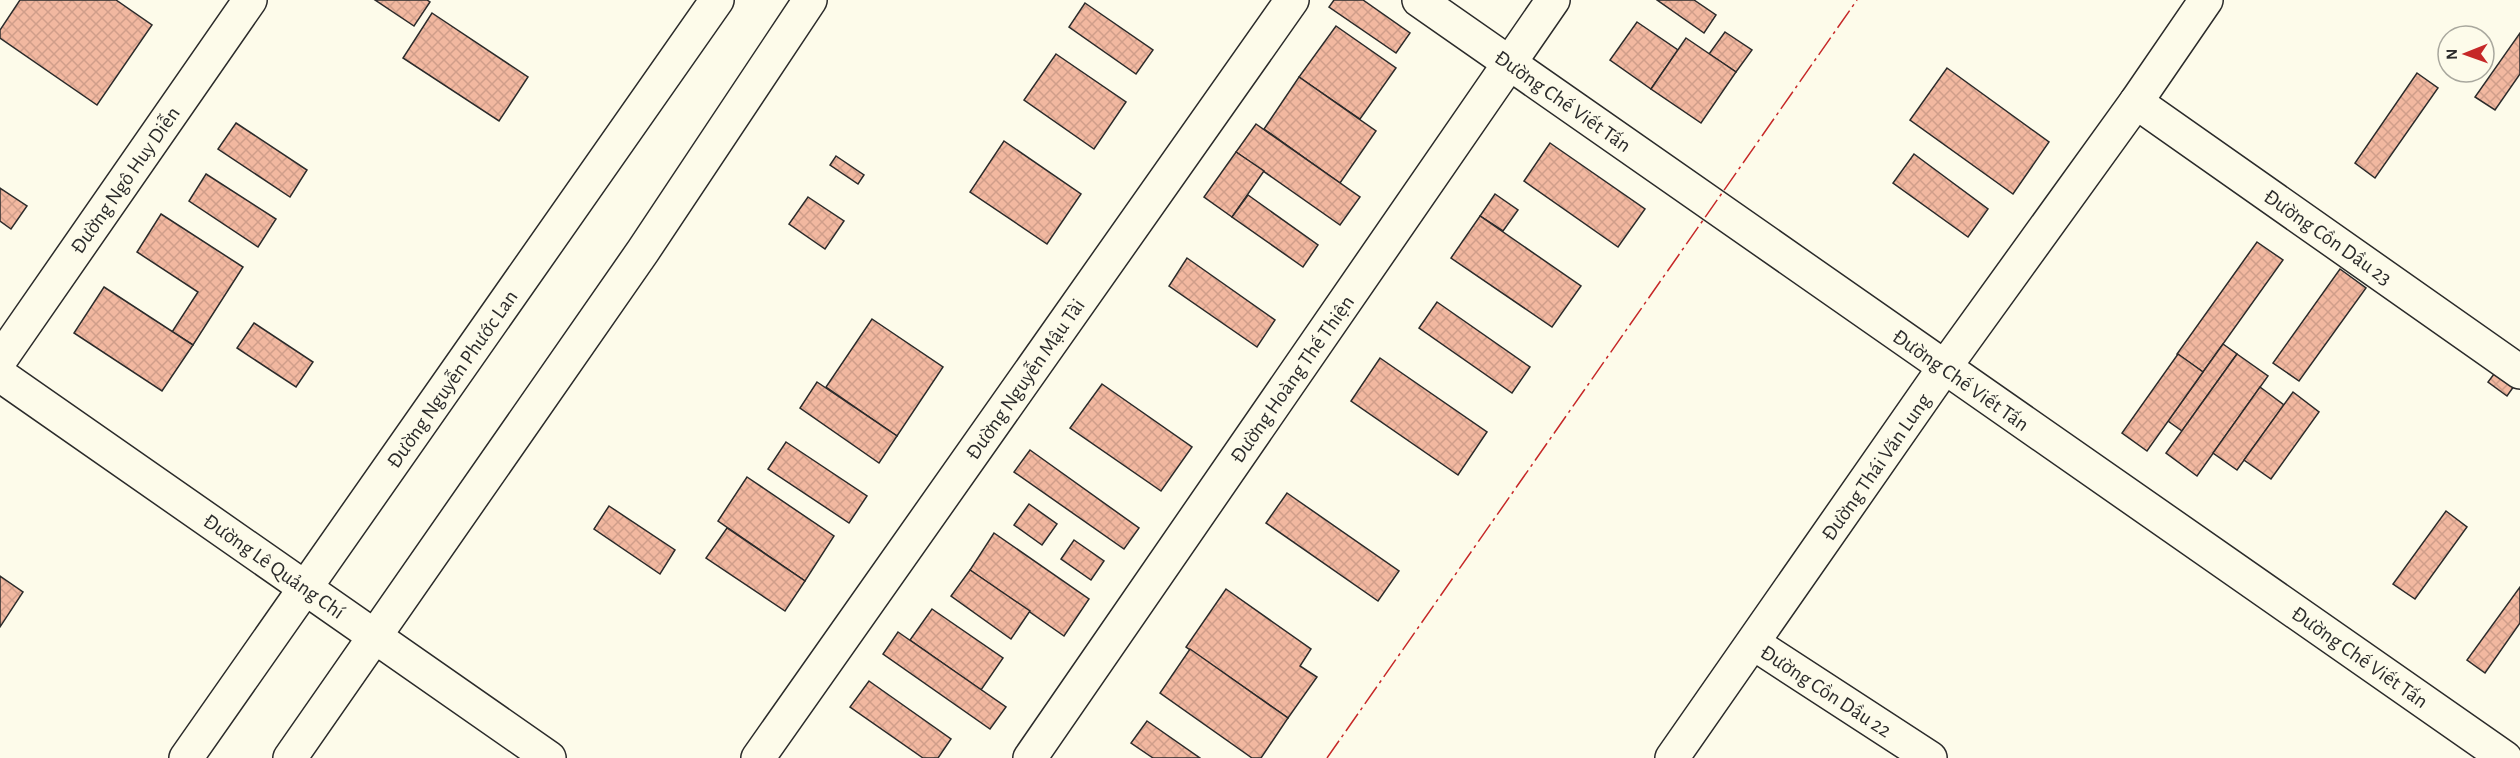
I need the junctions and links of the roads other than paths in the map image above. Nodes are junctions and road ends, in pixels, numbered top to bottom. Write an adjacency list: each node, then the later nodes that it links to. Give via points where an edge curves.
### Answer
1 (250, 0): 10 (street, Đường Ngô Huy Diễn)
2 (717, 0): 14 (street, Đường Nguyễn Phước Lan)
3 (810, 0): 15 (street, via 643,251)
4 (1292, 0): 20 (street, Đường Nguyễn Mậu Tài)
5 (1419, 0): 8 (street, Đường Chế Viết Tấn)
6 (1553, 0): 8 (street, Đường Hoàng Thế Thiện)
7 (2206, 0): 9 (street, Đường Thái Văn Lung)
8 (1509, 64): 11 (street, Đường Chế Viết Tấn); 21 (street, Đường Hoàng Thế Thiện)
9 (2136, 102): 11 (street, Đường Thái Văn Lung); 12 (street, Đường Cồn Dầu 23)
10 (0, 360)
11 (1944, 368): 16 (street, Đường Thái Văn Lung); 24 (street, Đường Chế Viết Tấn)
12 (2520, 372)
13 (0, 375): 14 (street, Đường Lê Quảng Chí)
14 (305, 588): 15 (street, Đường Lê Quảng Chí); 17 (street, Đường Nguyễn Phước Lan)
15 (375, 637): 18 (street); 19 (street, Đường Lê Quảng Chí)
16 (1753, 644): 22 (street, Đường Thái Văn Lung); 23 (street, Đường Cồn Dầu 22)
17 (186, 758)
18 (290, 758)
19 (549, 758)
20 (758, 758)
21 (1030, 758)
22 (1672, 758)
23 (1930, 758)
24 (2505, 758)

